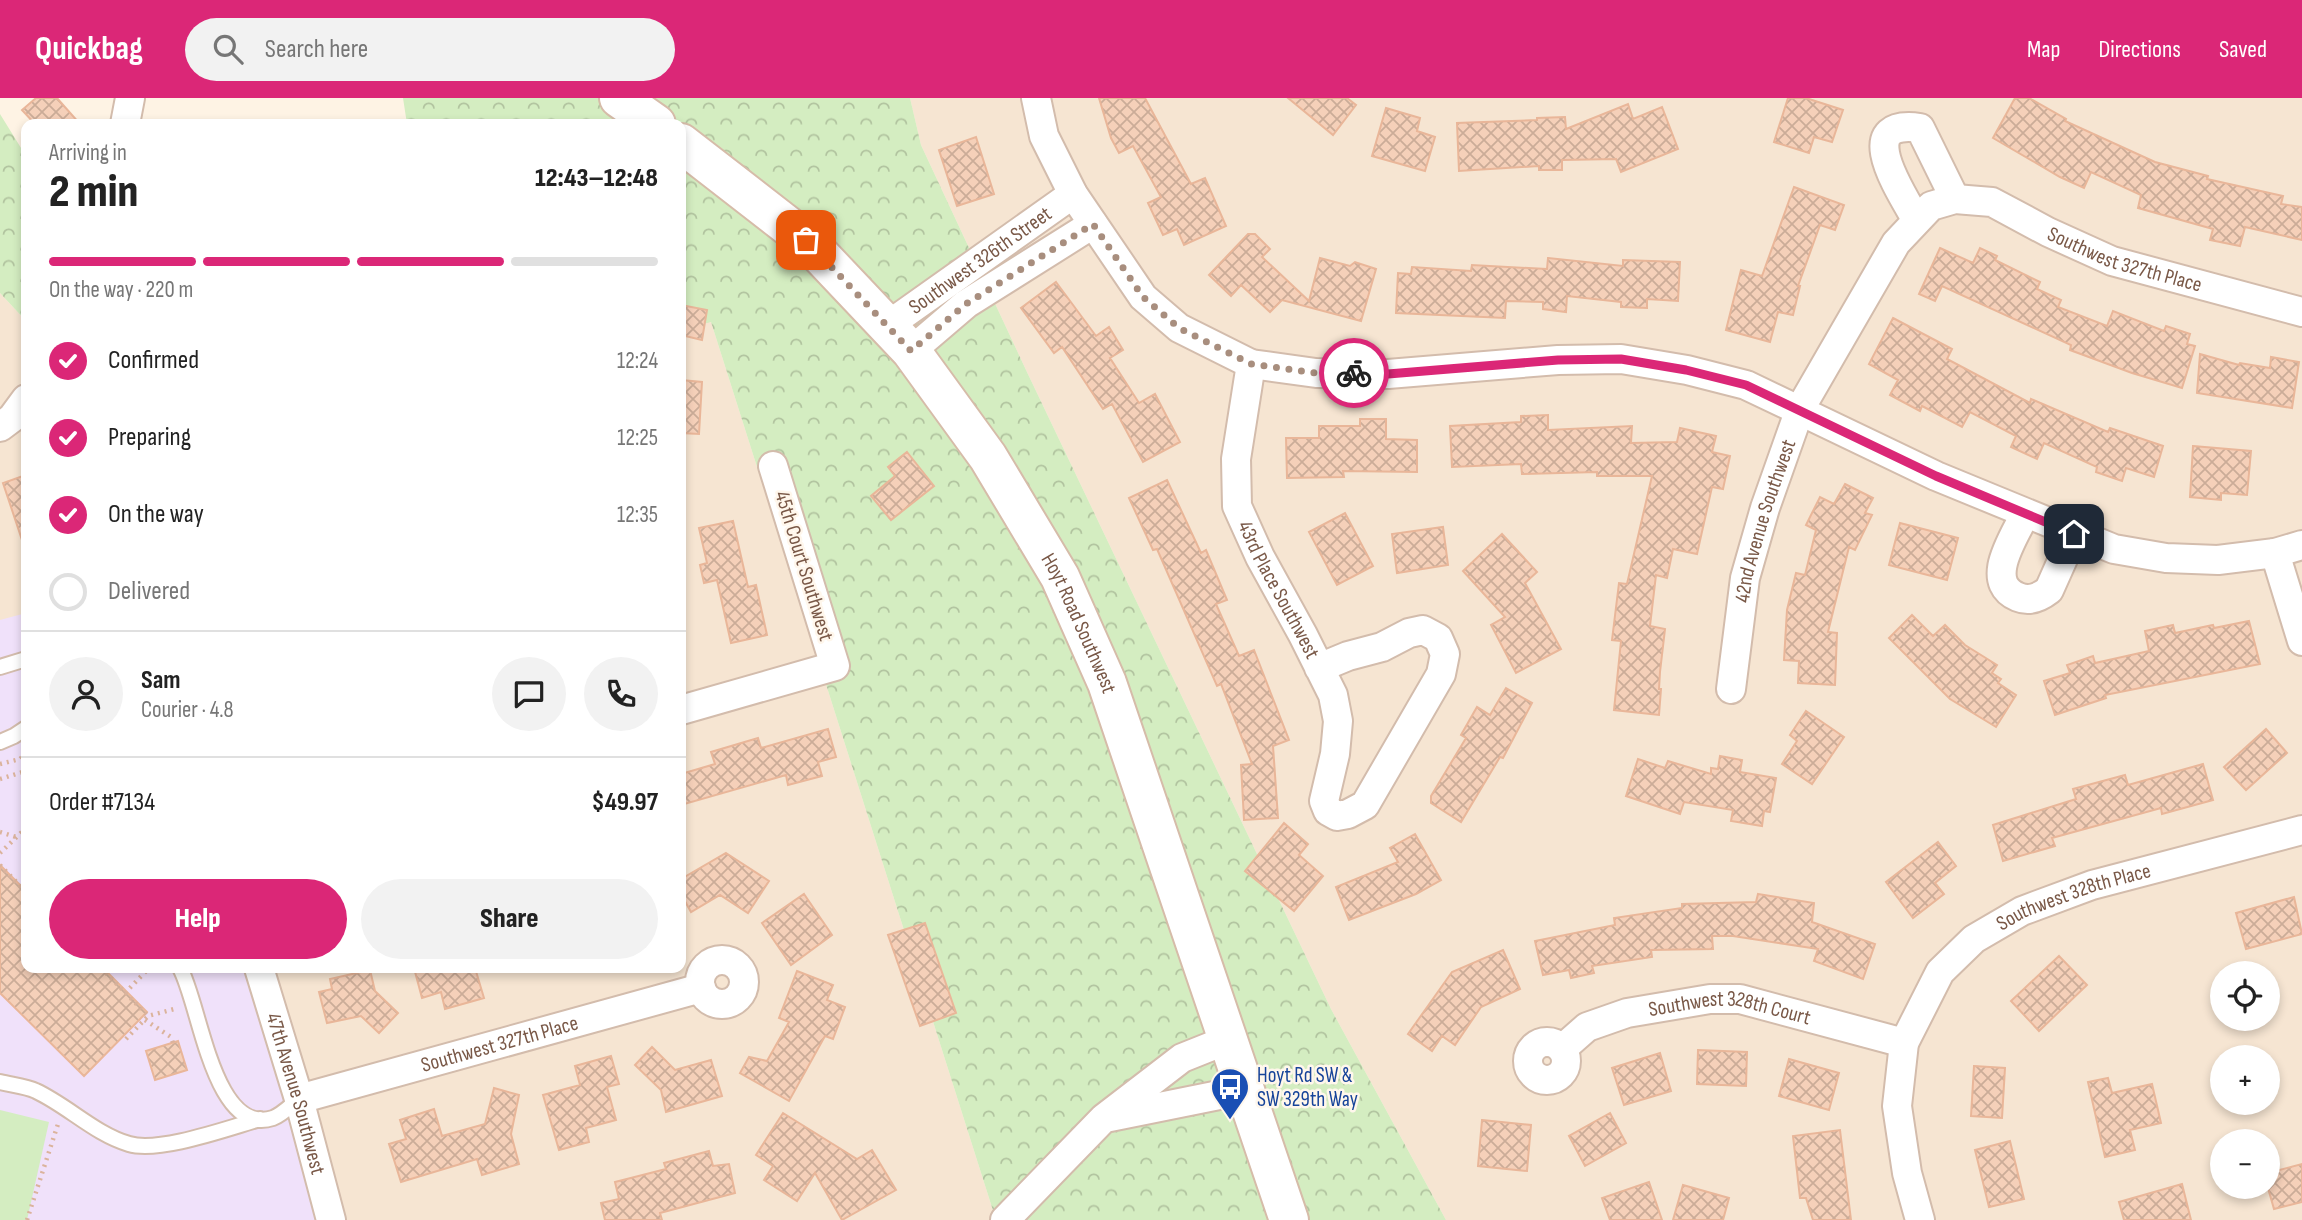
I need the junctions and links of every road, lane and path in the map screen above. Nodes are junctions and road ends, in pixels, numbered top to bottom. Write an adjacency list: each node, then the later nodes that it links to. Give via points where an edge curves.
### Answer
1 (130, 98): 4 (street)
2 (619, 98): 5 (main road)
3 (1036, 98): 7 (street, via 1044,136)
4 (126, 119)
5 (649, 119)
6 (686, 148): 11 (main road, Hoyt Road Southwest, via 806,240)
7 (1073, 194): 9 (street); 11 (street, Southwest 326th Street)
8 (1934, 208): 8 (street, via 1893,179 1883,155 1887,137 1902,125 1920,128); 10 (street, Southwest 327th Place, via 1992,202 2112,261); 14 (street, 42nd Avenue Southwest, via 1896,243)
9 (1093, 224): 11 (street, Southwest 326th Street, via 966,304); 12 (street, via 1143,297 1170,321)
10 (2302, 312)
11 (899, 338): 49 (main road, Hoyt Road Southwest, via 988,457 1060,577 1107,683)
12 (1251, 364): 14 (street, via 1316,373 1388,374 1621,359 1746,385); 24 (street, 43rd Place Southwest, via 1236,459 1237,506)
13 (21, 406): 15 (street)
14 (1800, 409): 17 (street); 25 (street, 42nd Avenue Southwest, via 1745,578)
15 (0, 427)
16 (773, 466): 26 (street, 45th Court Southwest, via 835,666)
17 (2025, 514): 18 (street); 18 (street, via 2001,572 2014,596 2032,599 2049,590)
18 (2074, 534): 20 (street, via 2114,549 2166,558 2218,560)
19 (2302, 545): 20 (street)
20 (2275, 553): 21 (street)
21 (2302, 641)
22 (21, 661): 23 (lane)
23 (0, 667)
24 (1320, 668): 24 (street, 43rd Place Southwest, via 1333,695 1338,721 1324,801 1328,811 1337,816 1365,805 1441,674 1445,654 1438,638 1423,630)
25 (1731, 689)
26 (686, 709)
27 (21, 731): 28 (lane)
28 (0, 742)
29 (21, 758): 30 (path)
30 (0, 764)
31 (21, 773): 32 (path)
32 (0, 779)
33 (2302, 830): 51 (street, Southwest 328th Place, via 2092,885 2022,911 1974,939 1940,972)
34 (0, 832): 36 (path)
35 (21, 833): 36 (path)
36 (17, 837): 37 (path)
37 (0, 853)
38 (0, 865): 39 (path)
39 (21, 887)
40 (106, 973): 45 (path)
41 (144, 973): 45 (path)
42 (182, 973): 58 (lane, via 223,1091 241,1112)
43 (261, 973): 55 (street, 47th Avenue Southwest)
44 (701, 988): 55 (street, Southwest 327th Place)
45 (125, 992): 47 (path)
46 (179, 1008): 47 (path)
47 (146, 1018): 48 (path); 50 (path)
48 (126, 1039)
49 (1227, 1040): 54 (main road, Hoyt Road Southwest); 57 (street, via 1182,1058)
50 (173, 1043)
51 (1904, 1043): 52 (street, Southwest 328th Court, via 1740,999 1710,999 1627,1013 1587,1027); 63 (street, via 1897,1105)
52 (1562, 1049)
53 (0, 1082): 56 (lane, via 36,1090)
54 (1244, 1090): 57 (street); 62 (main road, Hoyt Road Southwest)
55 (299, 1099): 58 (lane, via 272,1118); 60 (street, 47th Avenue Southwest)
56 (63, 1108): 58 (lane, via 131,1144 183,1140); 59 (path)
57 (1104, 1118): 61 (street)
58 (260, 1119)
59 (27, 1220)
60 (331, 1220)
61 (1005, 1220)
62 (1289, 1220)
63 (1920, 1220)

